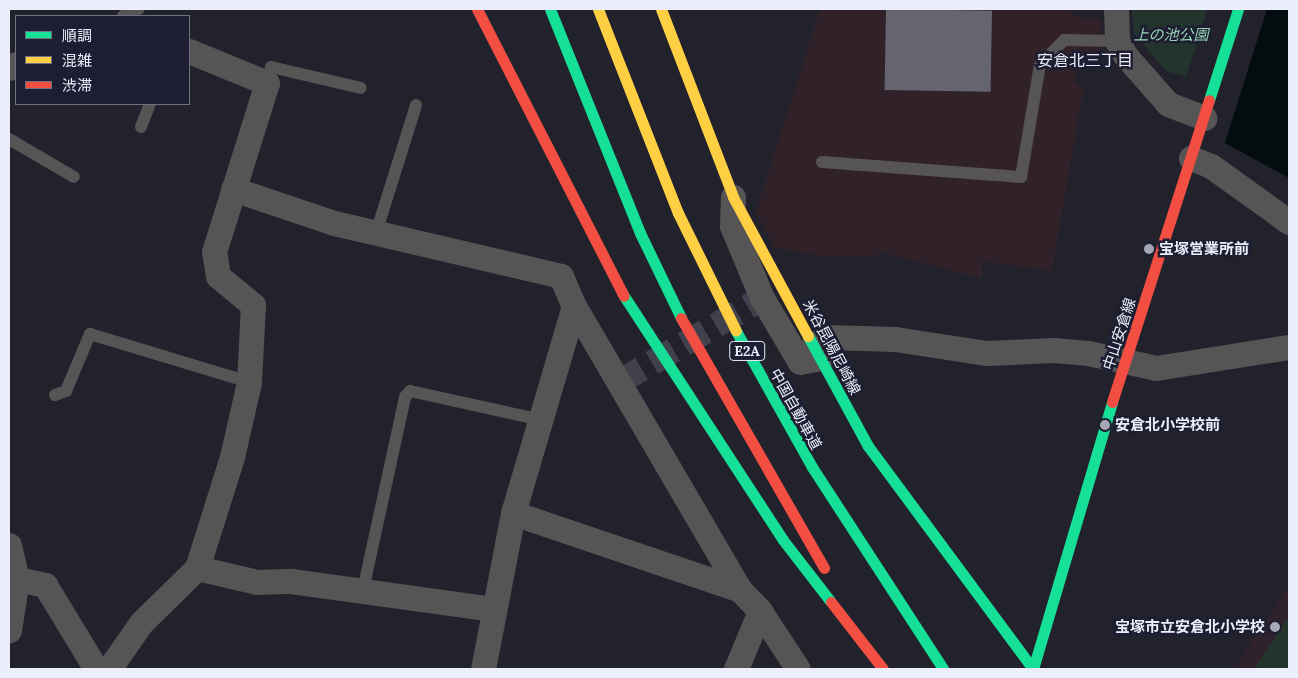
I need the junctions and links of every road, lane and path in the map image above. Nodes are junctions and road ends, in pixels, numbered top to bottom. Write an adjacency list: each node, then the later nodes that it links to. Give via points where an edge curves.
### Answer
1 (140, 9): 8 (lane)
2 (477, 9): 46 (main road, via 637,320 784,540)
3 (550, 9): 47 (main road, E2A, via 640,233 700,357 836,586)
4 (598, 9): 48 (main road, 中国自動車道 / E2A, via 678,213 738,336 812,467)
5 (661, 9): 22 (main road)
6 (1116, 9): 9 (street)
7 (1238, 9): 15 (main road, 中山安倉線)
8 (125, 15)
9 (1118, 41): 15 (street, via 1125,55 1168,104); 19 (lane, via 1064,40 1040,65 1021,177)
10 (190, 52): 11 (street)
11 (267, 84): 12 (lane, via 271,67); 21 (street)
12 (361, 88)
13 (150, 105): 16 (lane)
14 (416, 105): 24 (lane)
15 (1204, 118): 18 (main road, 中山安倉線)
16 (141, 127)
17 (9, 139): 20 (lane)
18 (1191, 158): 23 (street, via 1211,166); 28 (main road, 中山安倉線)
19 (822, 162)
20 (74, 177)
21 (232, 189): 24 (street); 29 (street, via 214,252 218,276 253,305)
22 (733, 197): 27 (street, via 732,226 762,298 800,362)
23 (1289, 222)
24 (376, 234): 25 (street, via 561,276)
25 (574, 306): 32 (street); 37 (street)
26 (1289, 347): 28 (street, via 1156,368)
27 (818, 351): 28 (street, via 827,337 895,339 987,353 1088,352); 49 (main road, 米谷昆陽尼崎線, via 868,446)
28 (1125, 362): 49 (main road, 中山安倉線)
29 (249, 382): 30 (lane, via 90,334 66,391); 34 (street, via 232,457)
30 (55, 395)
31 (533, 418): 36 (lane, via 420,390 410,391 405,397)
32 (513, 513): 37 (street); 38 (street)
33 (9, 545): 35 (street)
34 (197, 568): 36 (street, via 257,582 291,581); 42 (street, via 141,623)
35 (17, 579): 40 (street); 41 (street, via 45,585)
36 (363, 590): 38 (street)
37 (740, 590): 39 (street)
38 (492, 609): 43 (street)
39 (760, 611): 44 (street); 45 (street)
40 (9, 630)
41 (96, 669)
42 (109, 669)
43 (483, 669)
44 (736, 669)
45 (798, 669)
46 (883, 669)
47 (891, 669)
48 (943, 669)
49 (1033, 669)

